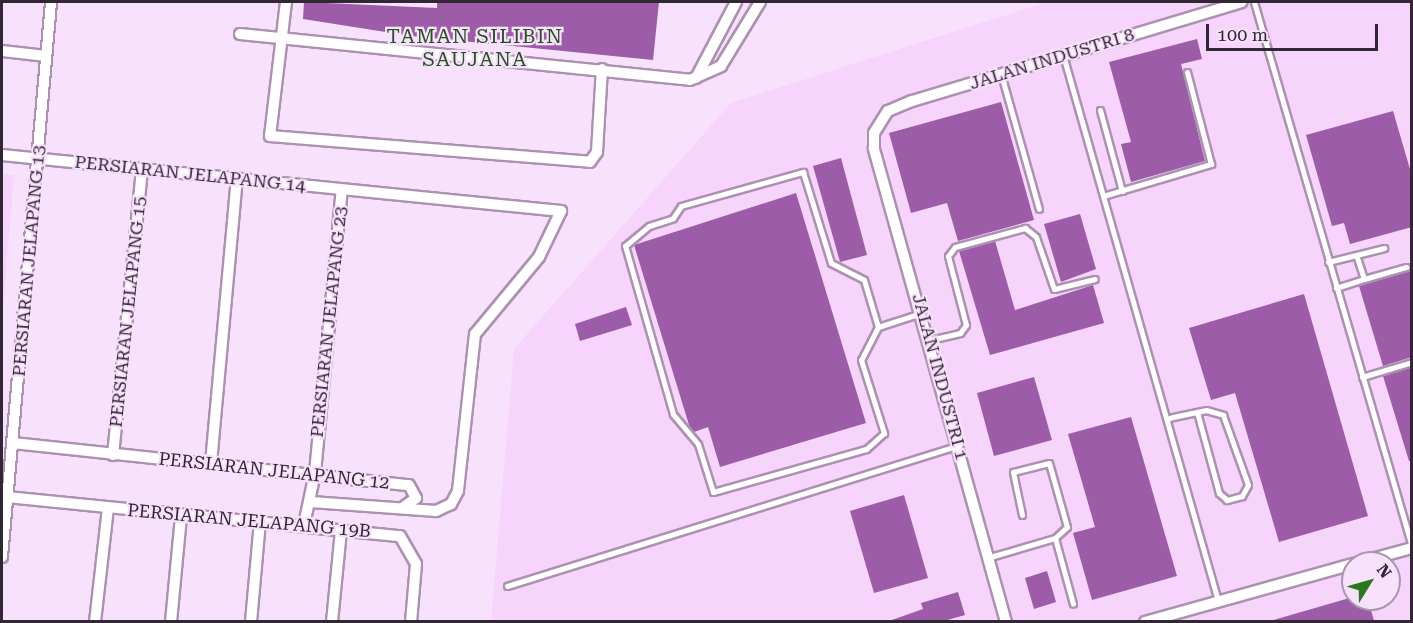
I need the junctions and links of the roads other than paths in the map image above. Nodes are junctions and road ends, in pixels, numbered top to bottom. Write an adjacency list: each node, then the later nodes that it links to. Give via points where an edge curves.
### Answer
1 (51, 2): 11 (street, PERSIARAN JELAPANG 13)
2 (286, 2): 8 (street)
3 (736, 2): 15 (street)
4 (760, 2): 15 (street, via 721,66)
5 (1241, 2): 10 (street, JALAN INDUSTRI 8)
6 (1254, 2): 28 (lane)
7 (240, 34): 8 (street)
8 (282, 38): 12 (street); 12 (street, via 270,136 581,164 597,152)
9 (2, 51): 11 (street)
10 (1063, 55): 14 (street, JALAN INDUSTRI 8); 24 (lane)
11 (46, 56): 19 (street, PERSIARAN JELAPANG 13)
12 (602, 69): 15 (street)
13 (1187, 72): 23 (lane, via 1211,164)
14 (1001, 74): 17 (street, JALAN INDUSTRI 8, via 900,106); 25 (lane)
15 (696, 78)
16 (1100, 110): 23 (lane)
17 (874, 133): 33 (street, JALAN INDUSTRI 1, via 874,148)
18 (2, 155): 19 (street, PERSIARAN JELAPANG 14)
19 (37, 158): 20 (street, PERSIARAN JELAPANG 14); 40 (street, PERSIARAN JELAPANG 13)
20 (142, 169): 21 (street, PERSIARAN JELAPANG 14); 42 (street, PERSIARAN JELAPANG 15)
21 (237, 179): 22 (street, PERSIARAN JELAPANG 14); 43 (street)
22 (342, 190): 45 (street, PERSIARAN JELAPANG 23); 49 (street, PERSIARAN JELAPANG 14, via 561,211 538,257 475,334 458,490 451,504 436,512)
23 (1122, 191): 24 (lane)
24 (1103, 196): 39 (lane)
25 (1039, 209)
26 (1384, 248): 27 (lane)
27 (1356, 255): 28 (lane); 31 (lane)
28 (1328, 261): 32 (lane)
29 (1406, 267): 31 (lane)
30 (1095, 279): 35 (lane, via 1054,290 1036,237 1025,228 955,247 948,256 966,325 960,333)
31 (1364, 279): 32 (lane)
32 (1336, 288): 37 (lane)
33 (923, 313): 34 (lane); 35 (street, JALAN INDUSTRI 1)
34 (878, 327): 34 (lane, via 861,360 884,433 866,449 713,492 698,444 673,414 625,246 649,226 673,218 681,206 803,172 831,263 864,280)
35 (930, 340): 41 (street, JALAN INDUSTRI 1)
36 (1412, 362): 37 (lane)
37 (1362, 377): 57 (lane)
38 (1197, 412): 38 (lane, via 1215,410 1230,424 1248,485 1242,496 1227,500 1219,493); 39 (lane)
39 (1167, 419): 62 (lane)
40 (13, 443): 42 (street, PERSIARAN JELAPANG 12); 44 (street, PERSIARAN JELAPANG 13)
41 (958, 446): 59 (street, JALAN INDUSTRI 1); 61 (lane)
42 (113, 454): 43 (street, PERSIARAN JELAPANG 12)
43 (211, 463): 45 (street, PERSIARAN JELAPANG 12)
44 (6, 466): 46 (street, PERSIARAN JELAPANG 13)
45 (315, 473): 47 (street, PERSIARAN JELAPANG 23); 49 (street, PERSIARAN JELAPANG 12, via 409,485 416,493 414,503)
46 (5, 491): 48 (street, PERSIARAN JELAPANG 19B); 56 (street, PERSIARAN JELAPANG 13)
47 (310, 502): 49 (street, PERSIARAN JELAPANG 12); 53 (street, PERSIARAN JELAPANG 23)
48 (108, 508): 51 (street, PERSIARAN JELAPANG 19B); 64 (street)
49 (398, 510)
50 (1022, 515): 55 (lane, via 1014,472 1050,464 1067,520)
51 (181, 516): 52 (street, PERSIARAN JELAPANG 19B); 65 (street)
52 (260, 522): 53 (street, PERSIARAN JELAPANG 19B); 66 (street)
53 (304, 525): 54 (street, PERSIARAN JELAPANG 19B)
54 (341, 530): 67 (street); 68 (street, PERSIARAN JELAPANG 19B, via 390,534 407,542 416,564)
55 (1054, 538): 59 (lane); 63 (lane)
56 (2, 539): 58 (street, PERSIARAN JELAPANG 13)
57 (1412, 548)
58 (2, 557)
59 (990, 557): 69 (street, JALAN INDUSTRI 1)
60 (1341, 567): 62 (street)
61 (507, 586)
62 (1218, 601): 70 (street)
63 (1073, 604)
64 (95, 621)
65 (171, 621)
66 (251, 621)
67 (332, 621)
68 (411, 621)
69 (1006, 621)
70 (1145, 621)

